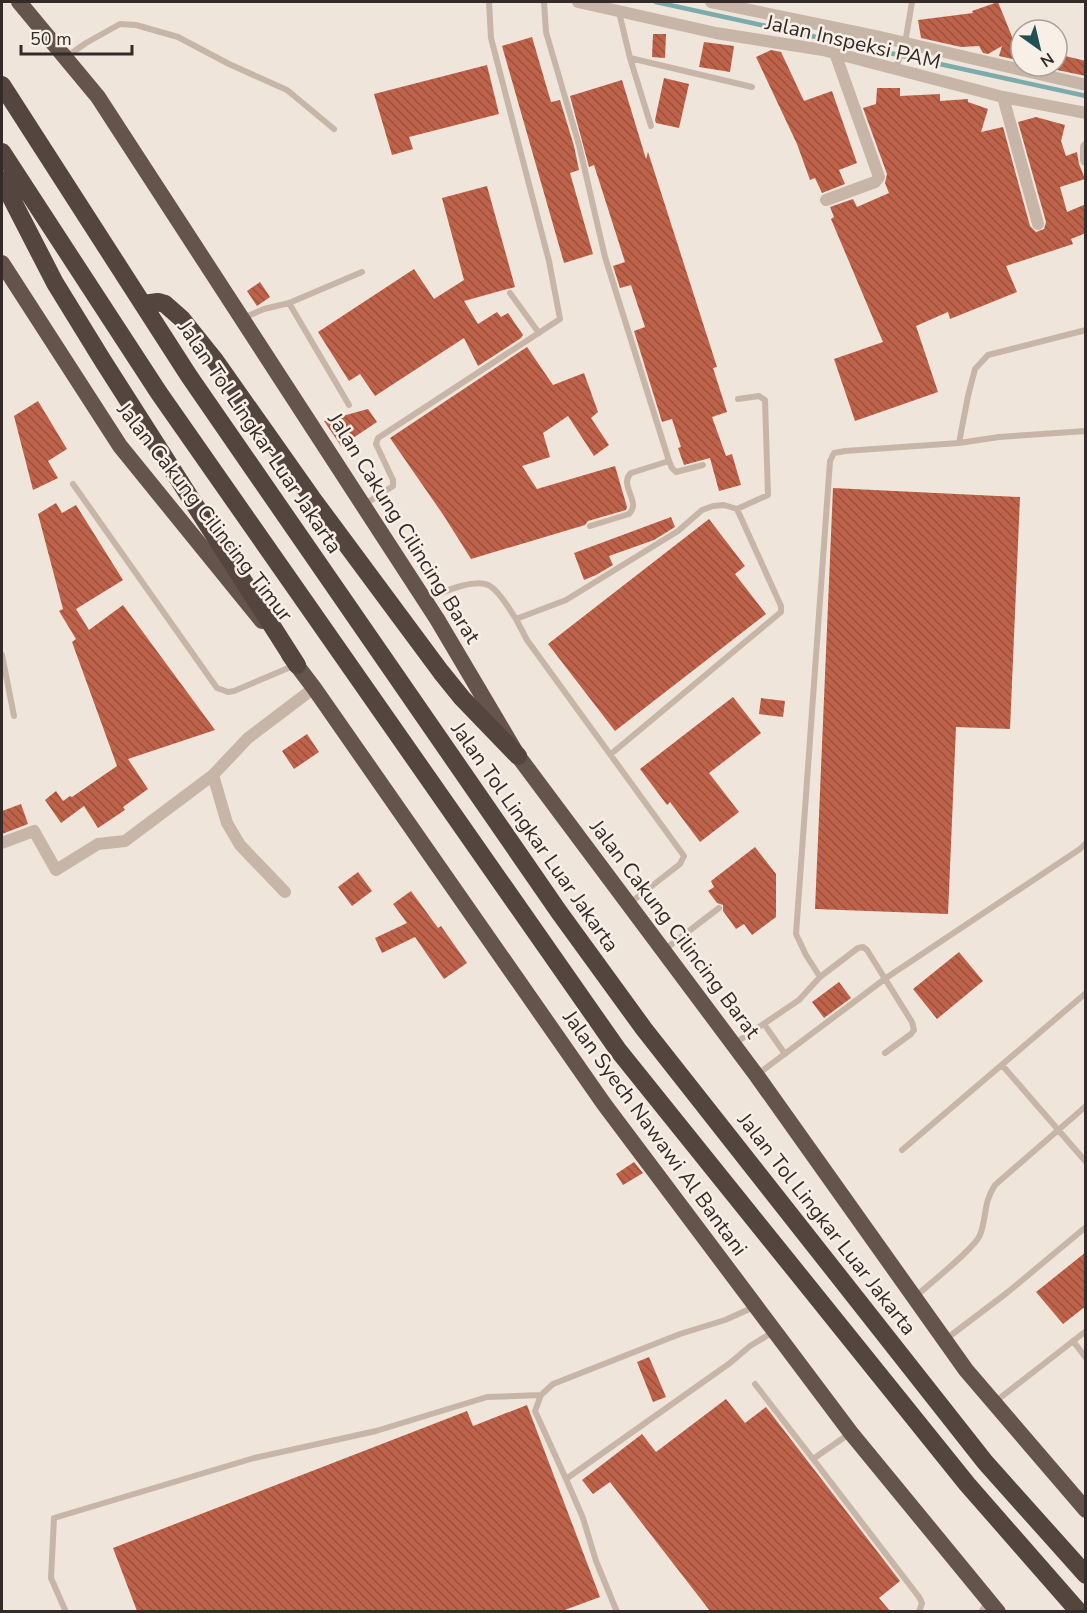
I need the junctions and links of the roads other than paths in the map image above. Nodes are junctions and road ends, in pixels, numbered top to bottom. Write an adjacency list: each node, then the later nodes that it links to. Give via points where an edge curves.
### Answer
1 (19, 2): 10 (highway, Jalan Cakung Cilincing Barat)
2 (489, 2): 33 (lane, via 491,38 560,316 559,321)
3 (544, 2): 38 (lane, via 546,32 606,257)
4 (578, 2): 7 (street, Jalan Inspeksi PAM)
5 (711, 2): 8 (street)
6 (912, 2): 8 (lane)
7 (619, 11): 9 (street, Jalan Inspeksi PAM); 11 (lane)
8 (904, 45): 12 (lane); 14 (street)
9 (835, 54): 12 (street, Jalan Inspeksi PAM); 24 (street, via 879,177)
10 (65, 57): 19 (lane, via 120,24 136,25 178,37 287,90); 31 (highway, Jalan Cakung Cilincing Barat, via 98,97)
11 (630, 58): 15 (lane); 18 (lane)
12 (896, 68): 16 (street, Jalan Inspeksi PAM)
13 (2, 85): 30 (highway, Jalan Tol Lingkar Luar Jakarta)
14 (1086, 85)
15 (752, 87)
16 (1003, 97): 17 (street, Jalan Inspeksi PAM); 25 (street)
17 (1086, 113)
18 (651, 126)
19 (334, 129)
20 (1086, 147): 22 (street)
21 (2, 152): 92 (highway, via 159,393 618,1050 967,1484)
22 (1086, 160)
23 (2, 180): 47 (highway, via 55,283)
24 (826, 200)
25 (1038, 224)
26 (3, 270): 47 (highway, Jalan Cakung Cilincing Timur, via 120,446)
27 (362, 272): 29 (lane)
28 (510, 293): 33 (lane)
29 (289, 303): 31 (lane); 35 (lane)
30 (143, 304): 51 (highway, via 165,304 182,319 441,672); 87 (highway, Jalan Tol Lingkar Luar Jakarta, via 189,376 644,1029 985,1462)
31 (242, 318): 41 (highway, Jalan Cakung Cilincing Barat)
32 (1086, 330): 37 (lane, via 988,355 975,369)
33 (539, 333): 41 (lane, via 378,438 376,444 393,486)
34 (738, 399): 42 (lane, via 759,396 765,400 769,493)
35 (349, 405)
36 (1086, 431): 37 (lane)
37 (959, 443): 59 (lane, via 845,451 834,453 830,461 796,934)
38 (669, 461): 39 (lane, via 676,472); 43 (lane, via 628,477 633,505 629,514)
39 (703, 465)
40 (73, 484): 47 (lane, via 217,688 234,691)
41 (365, 505): 44 (highway, Jalan Cakung Cilincing Barat)
42 (737, 509): 45 (lane, via 724,505 702,510 678,531 566,600); 50 (lane, via 781,612)
43 (590, 526)
44 (425, 600): 45 (lane, via 452,588 481,583 497,592); 51 (highway, Jalan Cakung Cilincing Barat)
45 (516, 620): 50 (lane)
46 (2, 655): 49 (lane)
47 (297, 665): 48 (highway, Jalan Syech Nawawi Al Bantani)
48 (314, 688): 52 (street, via 248,738); 74 (highway, Jalan Syech Nawawi Al Bantani, via 604,1104)
49 (14, 716)
50 (611, 754): 56 (lane, via 684,856 680,864)
51 (518, 756): 56 (highway, Jalan Cakung Cilincing Barat)
52 (213, 775): 53 (street, via 125,841 98,844 56,870 34,831); 55 (street, via 227,823 240,845)
53 (2, 843)
54 (1086, 843): 60 (lane)
55 (285, 892)
56 (629, 904): 58 (highway, Jalan Cakung Cilincing Barat)
57 (719, 908): 58 (lane)
58 (664, 951): 63 (highway, Jalan Cakung Cilincing Barat)
59 (820, 977): 60 (lane, via 862,947); 62 (lane, via 799,1000)
60 (886, 978): 64 (lane, via 914,1030); 65 (lane)
61 (1086, 993): 66 (lane)
62 (764, 1024): 63 (lane); 65 (lane)
63 (734, 1045): 67 (highway, Jalan Cakung Cilincing Barat)
64 (885, 1053)
65 (785, 1054): 67 (lane)
66 (1002, 1065): 69 (lane); 70 (lane)
67 (757, 1076): 73 (highway)
68 (1086, 1106): 69 (lane)
69 (1059, 1129): 71 (lane); 73 (lane, via 995,1185 988,1196 976,1242)
70 (902, 1150)
71 (1086, 1162)
72 (1086, 1227): 77 (lane)
73 (914, 1297): 77 (highway)
74 (754, 1306): 76 (highway, Jalan Syech Nawawi Al Bantani); 81 (lane, via 554,1384)
75 (1086, 1331): 78 (lane)
76 (774, 1332): 83 (highway, Jalan Syech Nawawi Al Bantani); 85 (lane)
77 (945, 1340): 82 (highway)
78 (1073, 1341): 79 (lane); 82 (lane)
79 (1086, 1358)
80 (755, 1384): 84 (lane)
81 (541, 1395): 85 (lane, via 535,1411); 89 (lane, via 487,1396 375,1431 254,1458 54,1518 51,1578)
82 (994, 1403): 86 (highway)
83 (851, 1433): 84 (lane); 88 (highway, Jalan Syech Nawawi Al Bantani)
84 (813, 1458): 91 (lane, via 919,1597)
85 (566, 1479): 90 (lane)
86 (1086, 1510)
87 (1086, 1575)
88 (989, 1608)
89 (66, 1611)
90 (617, 1611)
91 (919, 1611)
92 (1079, 1611)

